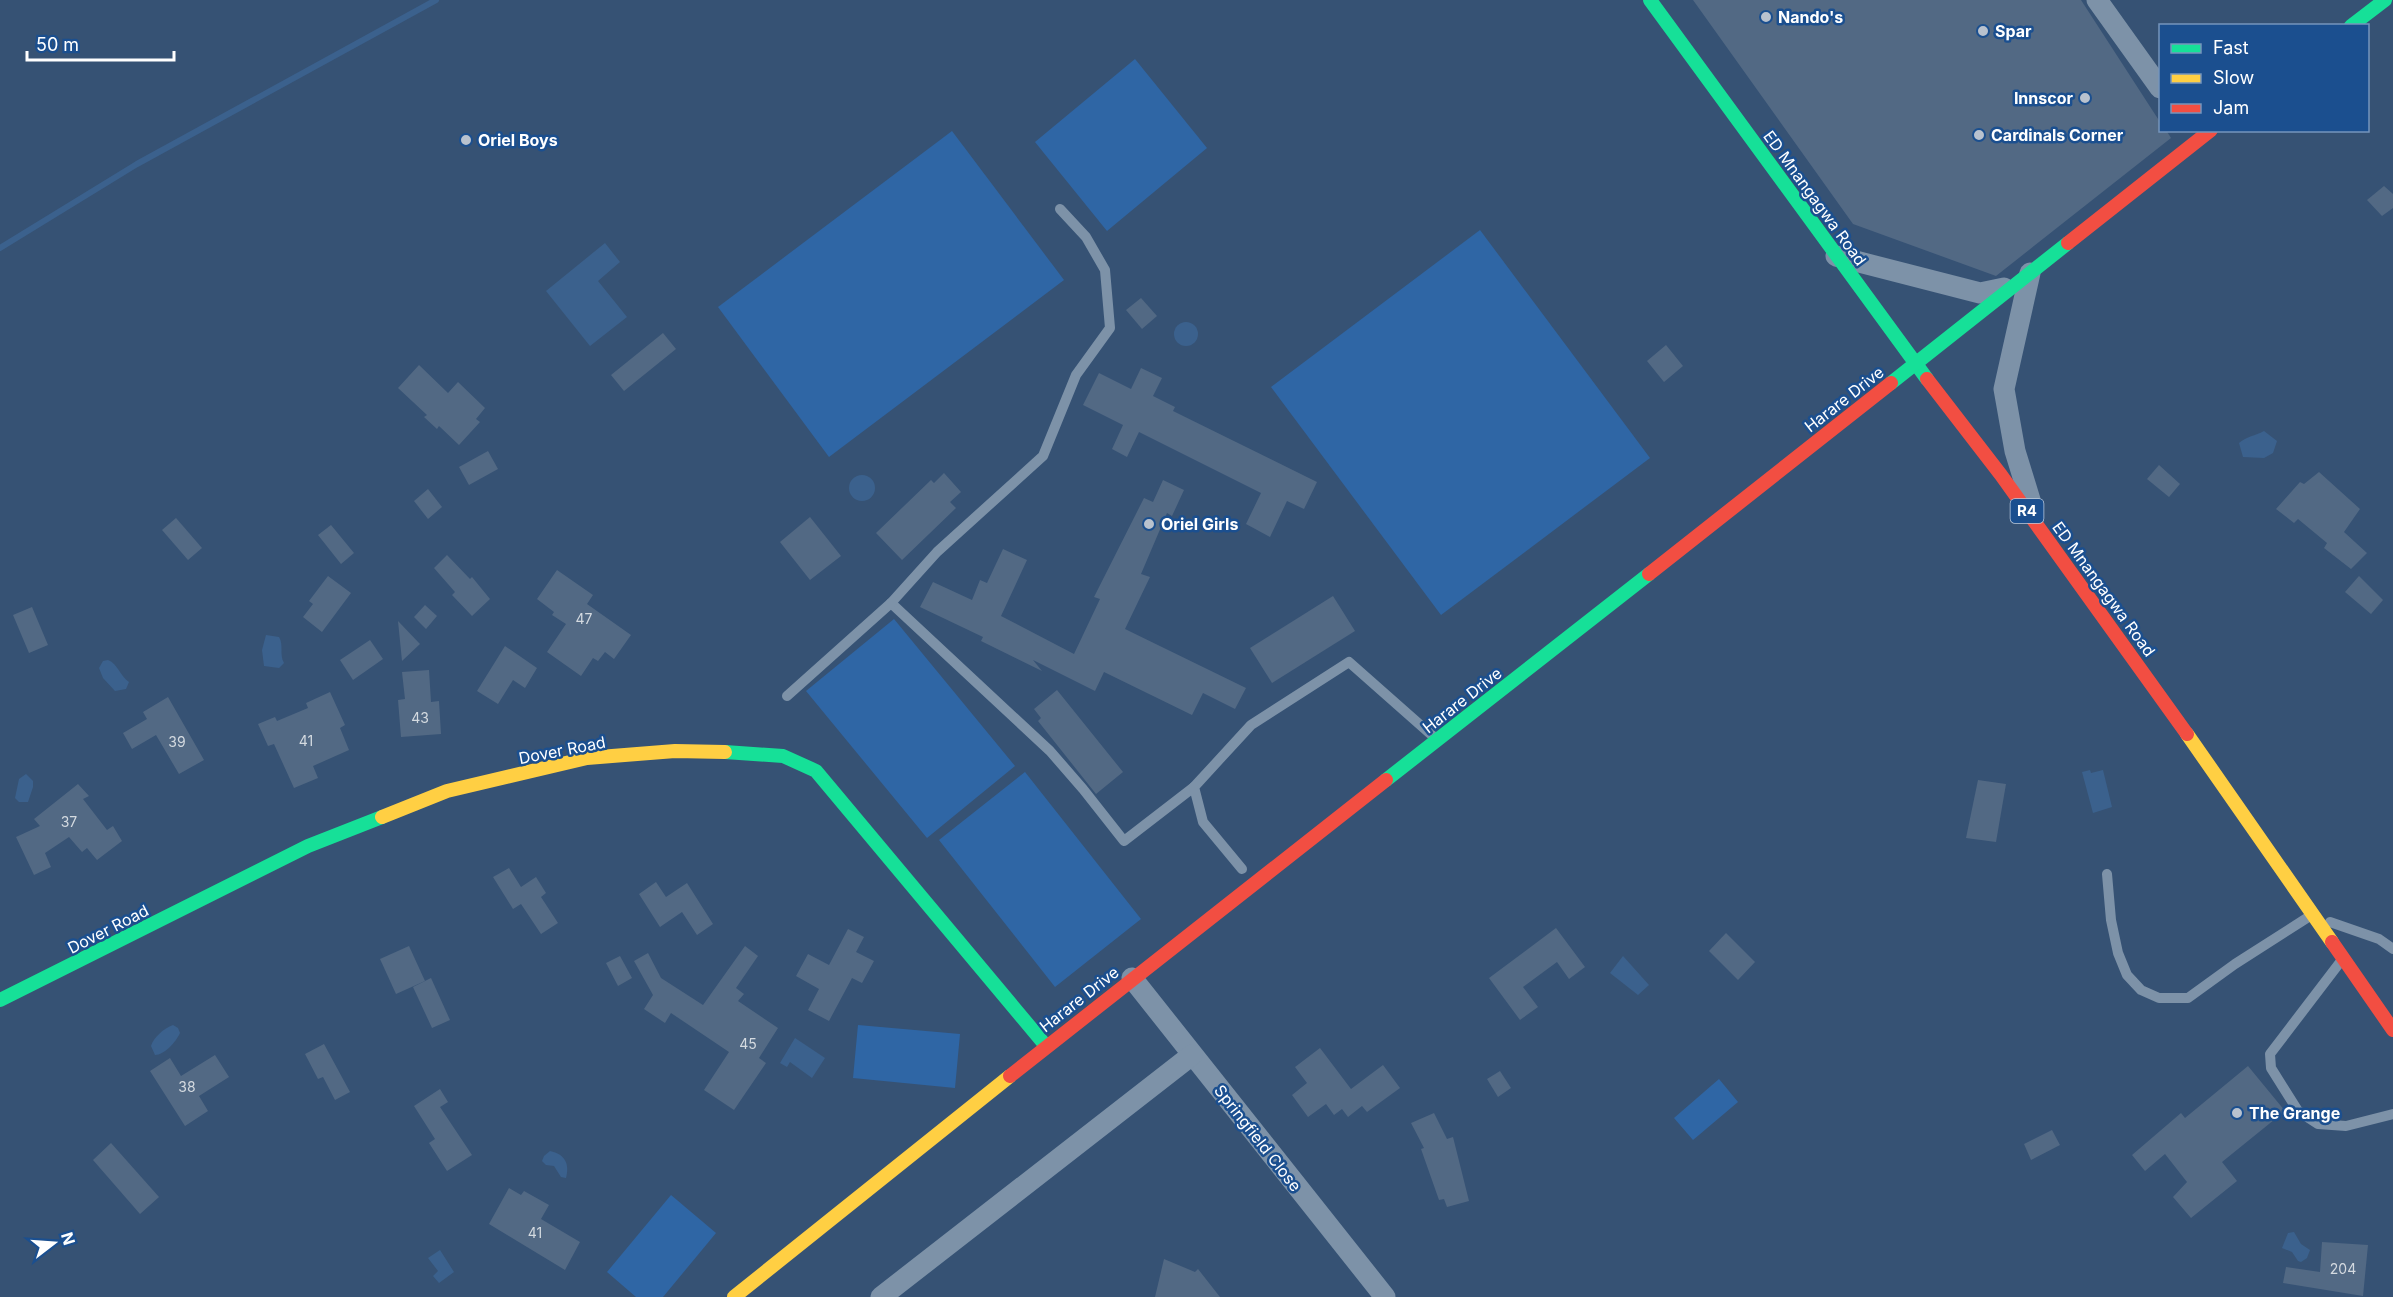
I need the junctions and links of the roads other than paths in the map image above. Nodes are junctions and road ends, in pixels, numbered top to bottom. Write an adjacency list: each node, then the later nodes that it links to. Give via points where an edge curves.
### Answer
1 (1650, 0): 8 (main road, ED Mnangagwa Road / R4)
2 (2097, 0): 5 (street)
3 (2385, 0): 4 (main road)
4 (2354, 24)
5 (2159, 87)
6 (2200, 134): 9 (main road, Harare Drive)
7 (1060, 209): 12 (lane, via 1086,237 1105,270 1110,328 1076,375 1043,456 937,552)
8 (1836, 256): 9 (street, via 1980,293); 10 (main road, ED Mnangagwa Road / R4)
9 (2022, 280): 10 (main road, Harare Drive); 11 (street, via 2004,389 2015,452)
10 (1915, 364): 11 (main road, ED Mnangagwa Road / R4); 14 (main road, Harare Drive)
11 (2038, 526): 18 (main road, ED Mnangagwa Road / R4)
12 (891, 603): 13 (lane); 15 (lane, via 1050,751 1124,841)
13 (787, 696)
14 (1437, 740): 15 (lane, via 1349,662 1251,724); 21 (main road, Harare Drive)
15 (1194, 787): 16 (lane, via 1203,822)
16 (1242, 869)
17 (2107, 874): 18 (lane, via 2111,920 2127,975 2141,990 2159,998 2188,998)
18 (2313, 914): 19 (lane, via 2379,939); 20 (main road, ED Mnangagwa Road / R4)
19 (2393, 949)
20 (2343, 958): 23 (main road, ED Mnangagwa Road / R4); 26 (lane, via 2270,1054 2271,1068 2298,1111 2318,1124 2346,1126)
21 (1132, 978): 24 (main road, Harare Drive); 25 (street, Springfield Close)
22 (0, 1000): 24 (main road, Dover Road, via 308,846 447,791 587,758 675,751 750,752 783,756 816,771)
23 (2393, 1030)
24 (1046, 1046): 27 (main road, Harare Drive)
25 (1192, 1055): 28 (street); 29 (street, Springfield Close)
26 (2393, 1114)
27 (734, 1297)
28 (881, 1297)
29 (1385, 1297)

